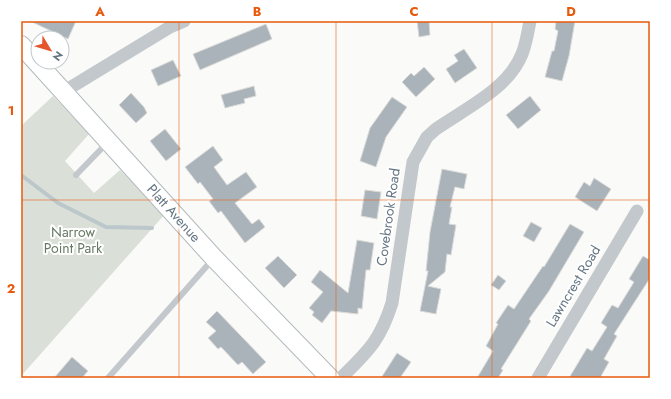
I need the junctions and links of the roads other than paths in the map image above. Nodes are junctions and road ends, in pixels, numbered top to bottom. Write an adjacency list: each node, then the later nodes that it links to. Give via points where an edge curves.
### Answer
1 (184, 21): 3 (street)
2 (530, 21): 12 (street, Covebrook Road, via 523,53 506,78 436,129 418,150 410,174 392,304 380,335 371,348)
3 (170, 24): 5 (street)
4 (21, 45): 5 (main road, Platt Avenue)
5 (63, 92): 6 (main road, Platt Avenue)
6 (109, 142): 7 (lane); 9 (main road, Platt Avenue)
7 (76, 174)
8 (637, 211): 13 (street, Lawncrest Road)
9 (214, 258): 10 (lane); 11 (main road, Platt Avenue)
10 (108, 378)
11 (330, 378)
12 (341, 378)
13 (538, 378)

